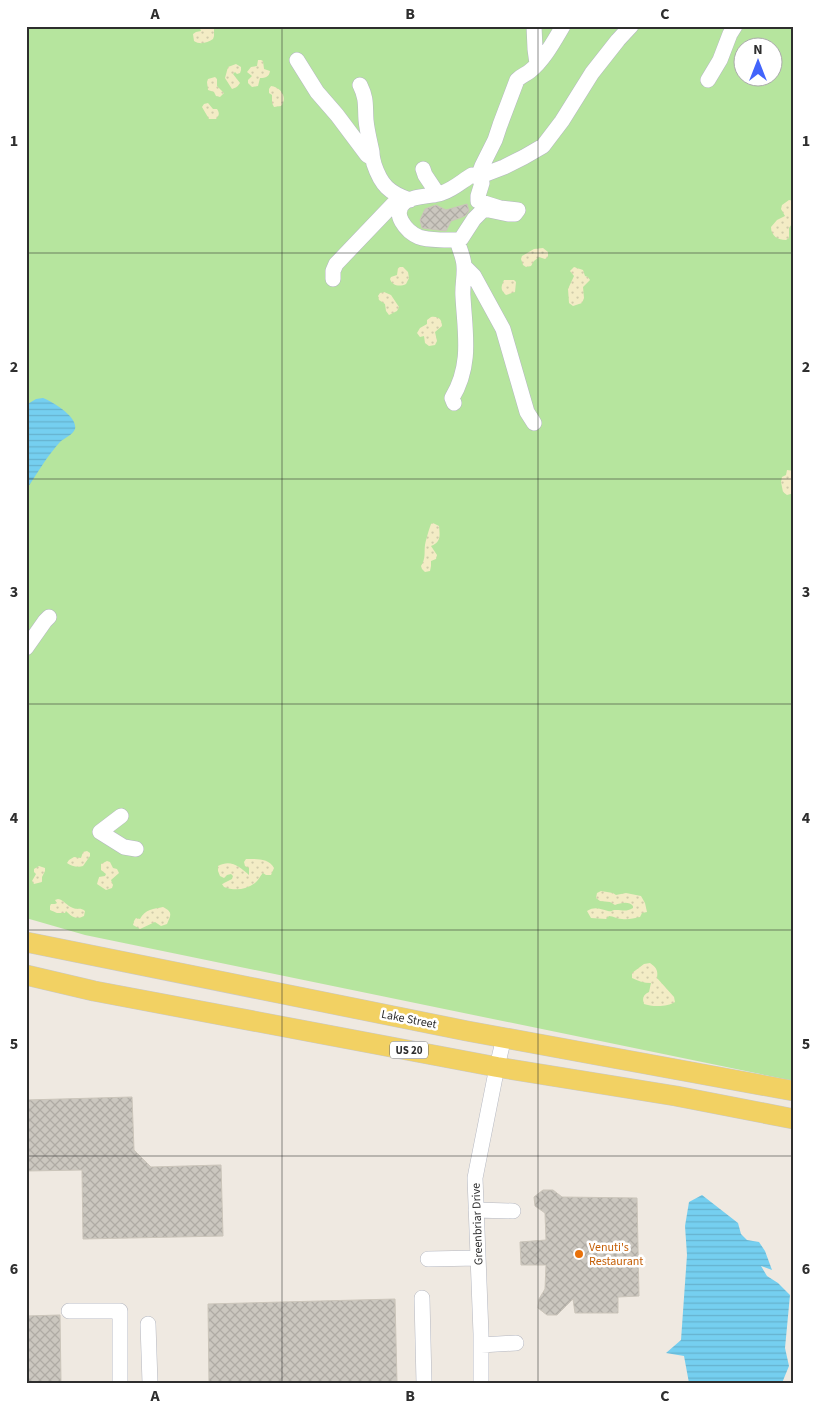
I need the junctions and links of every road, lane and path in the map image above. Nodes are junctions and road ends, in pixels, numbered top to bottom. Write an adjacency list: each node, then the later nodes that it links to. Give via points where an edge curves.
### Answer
1 (534, 26): 6 (lane)
2 (563, 26): 6 (lane)
3 (631, 26): 11 (lane, via 592,73 543,146)
4 (735, 26): 7 (lane)
5 (297, 60): 9 (lane, via 317,92 366,155)
6 (537, 64): 11 (lane, via 517,80)
7 (708, 80)
8 (360, 85): 9 (lane)
9 (372, 158): 13 (lane, via 387,189)
10 (423, 169): 12 (lane, via 435,190)
11 (478, 177): 12 (lane, via 472,175 453,188); 14 (lane, via 482,183 478,201 518,210 508,214 484,209)
12 (434, 195): 13 (lane)
13 (405, 199): 14 (lane, via 398,214 410,231 428,239); 16 (lane, via 336,264)
14 (457, 240): 15 (lane)
15 (464, 266): 17 (lane, via 467,339 462,379 452,398); 18 (lane, via 478,282 503,329 527,412)
16 (333, 279)
17 (454, 402)
18 (534, 423)
19 (49, 617): 20 (lane)
20 (26, 648)
21 (121, 816): 22 (lane, via 100,832 124,847)
22 (136, 849)
23 (26, 942): 25 (main road, Lake Street / US 20)
24 (26, 975): 26 (main road, US 20, via 94,991)
25 (504, 1037): 26 (lane, Greenbriar Drive); 27 (main road, Lake Street / US 20)
26 (496, 1067): 28 (main road, US 20); 29 (lane, Greenbriar Drive, via 475,1178)
27 (794, 1091)
28 (794, 1119)
29 (476, 1210): 30 (lane); 31 (lane, Greenbriar Drive)
30 (513, 1211)
31 (478, 1258): 32 (lane); 37 (lane, Greenbriar Drive)
32 (428, 1259)
33 (422, 1298): 40 (lane)
34 (69, 1310): 38 (lane, via 120,1311)
35 (148, 1324): 39 (lane)
36 (516, 1343): 37 (lane)
37 (481, 1344): 41 (lane, Greenbriar Drive)
38 (120, 1383)
39 (150, 1383)
40 (424, 1383)
41 (481, 1383)

